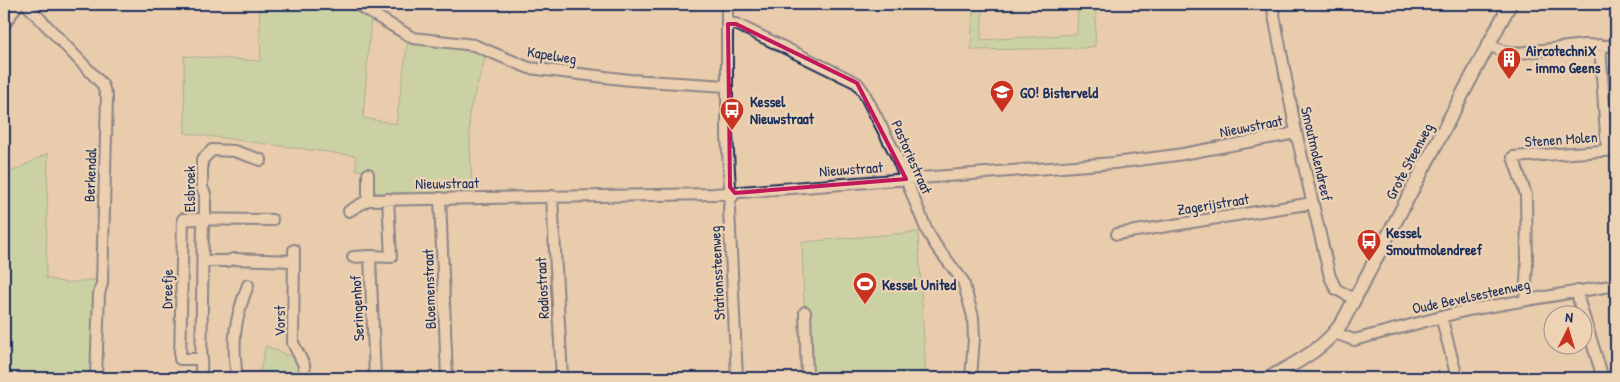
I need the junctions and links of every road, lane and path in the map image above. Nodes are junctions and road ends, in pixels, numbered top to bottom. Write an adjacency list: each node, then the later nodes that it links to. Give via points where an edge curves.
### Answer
1 (18, 4): 8 (street)
2 (26, 4): 44 (street, Berkendal, via 102,84 107,97)
3 (356, 4): 12 (street, Kapelweg, via 413,38 474,45 529,68 630,80)
4 (727, 4): 7 (street)
5 (1272, 4): 13 (street, Smoutmolendreef)
6 (1510, 4): 9 (main road, Grote Steenweg)
7 (728, 24): 12 (street); 18 (street, Pastoriestraat, via 736,24 857,83 878,118)
8 (4, 25)
9 (1488, 45): 10 (street, via 1511,54 1571,46); 38 (main road, Grote Steenweg)
10 (1600, 46): 11 (street); 14 (street, Stenen Molen)
11 (1616, 46)
12 (727, 86): 16 (street)
13 (1296, 132): 18 (street, Nieuwstraat, via 1142,160); 25 (street, Smoutmolendreef)
14 (1611, 150): 39 (street, Stenen Molen, via 1513,157 1526,195)
15 (261, 160): 27 (street, Elsbroek, via 234,151 212,150 202,160)
16 (728, 171): 19 (street, via 730,189); 20 (street, via 717,188)
17 (368, 174): 24 (street)
18 (906, 179): 19 (street, Nieuwstraat); 53 (street, Pastoriestraat, via 927,231 961,277 966,289 973,317)
19 (735, 192): 20 (street, Nieuwstraat); 51 (street, Stationssteenweg, via 728,209)
20 (704, 194): 21 (street, Nieuwstraat)
21 (552, 196): 22 (street, Nieuwstraat); 50 (street, Radiostraat)
22 (440, 198): 23 (street, Nieuwstraat); 49 (street, Bloemenstraat)
23 (388, 199): 24 (street); 31 (street, Seringenhof, via 391,257)
24 (368, 200): 26 (street)
25 (1312, 203): 29 (street, Zagerijstraat); 38 (street, Smoutmolendreef, via 1332,281 1336,289)
26 (349, 211)
27 (203, 220): 28 (street, Dreefje); 33 (street); 43 (street, Dreefje, via 183,220 180,359)
28 (272, 220)
29 (1117, 234)
30 (294, 250): 34 (street, Vorst)
31 (370, 256): 32 (street); 48 (street, Seringenhof)
32 (353, 257)
33 (203, 261): 34 (street); 43 (street)
34 (294, 261): 47 (street, Vorst, via 294,343 304,365)
35 (1616, 285): 37 (street, Oude Bevelsesteenweg)
36 (248, 286): 46 (street, via 233,341)
37 (1578, 291): 39 (street, Oude Bevelsesteenweg); 56 (street)
38 (1354, 299): 42 (main road, Grote Steenweg)
39 (1525, 300): 41 (street, Oude Bevelsesteenweg)
40 (805, 312): 52 (street)
41 (1441, 316): 42 (street, Oude Bevelsesteenweg, via 1354,340); 55 (street)
42 (1335, 333): 54 (main road, Grote Steenweg, via 1318,350)
43 (202, 359): 45 (street)
44 (96, 378)
45 (201, 378)
46 (237, 378)
47 (305, 378)
48 (375, 378)
49 (447, 378)
50 (562, 378)
51 (737, 378)
52 (807, 378)
53 (971, 378)
54 (1269, 378)
55 (1457, 378)
56 (1604, 378)

